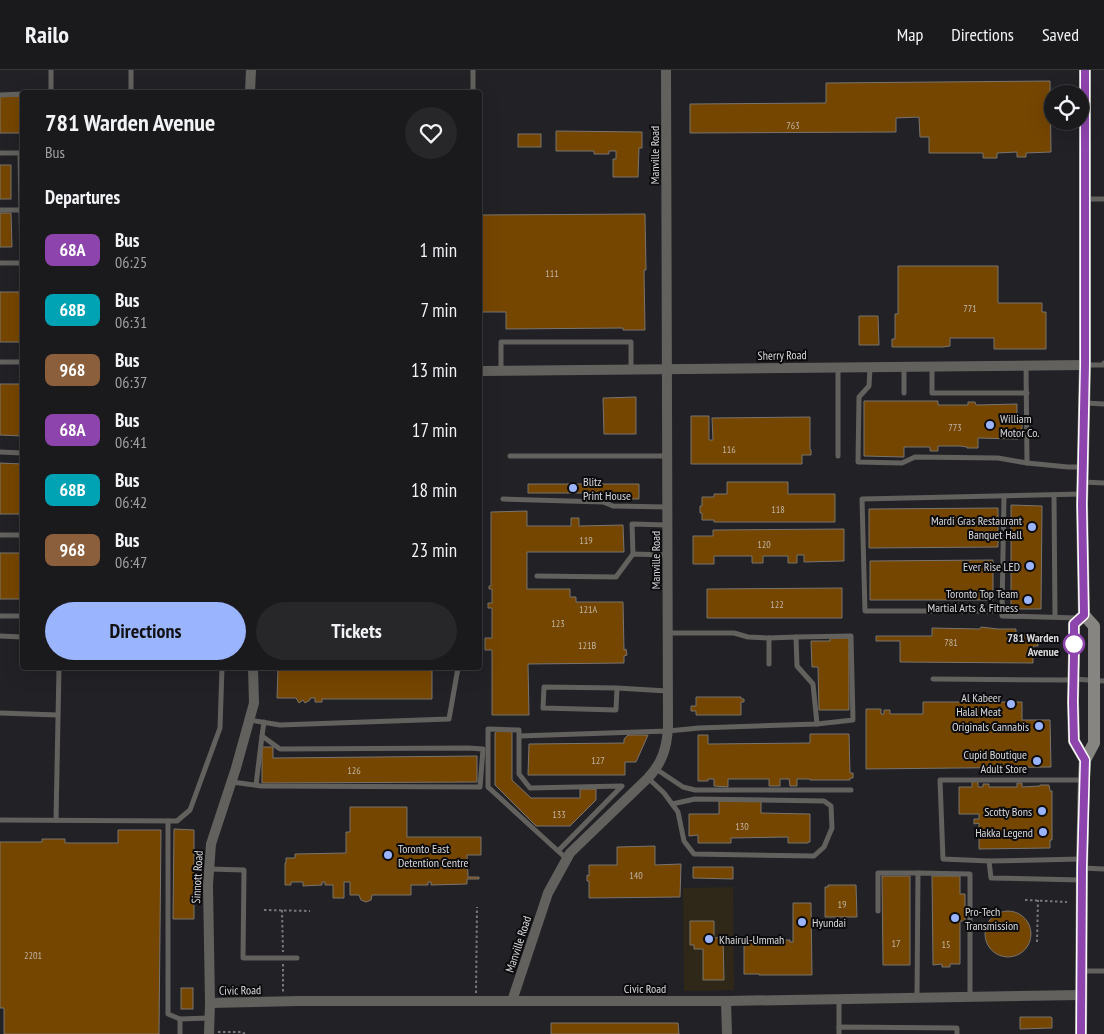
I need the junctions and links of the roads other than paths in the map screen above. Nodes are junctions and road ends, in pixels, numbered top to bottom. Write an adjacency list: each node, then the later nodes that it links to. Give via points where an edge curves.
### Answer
1 (51, 70): 7 (lane)
2 (131, 70): 8 (lane)
3 (251, 70): 9 (street)
4 (473, 70): 10 (lane)
5 (666, 70): 30 (street, Manville Road)
6 (1085, 70): 16 (main road)
7 (51, 90)
8 (131, 90)
9 (250, 90)
10 (473, 90)
11 (20, 94): 12 (lane)
12 (0, 95)
13 (0, 153): 14 (lane)
14 (20, 153)
15 (1104, 199): 16 (lane)
16 (1085, 200): 24 (main road)
17 (0, 210): 18 (lane)
18 (20, 210)
19 (0, 263): 20 (lane)
20 (20, 263)
21 (0, 362): 22 (lane)
22 (20, 362)
23 (1104, 363): 24 (lane)
24 (1085, 365): 28 (street, Sherry Road); 36 (main road)
25 (870, 366): 26 (street, Sherry Road); 29 (street, Sherry Road); 43 (lane, via 869,386 860,397 858,462 902,463 915,457 998,458)
26 (904, 366): 27 (street, Sherry Road); 34 (lane)
27 (932, 366): 28 (street, Sherry Road); 35 (lane, via 932,394)
28 (1026, 366): 35 (lane)
29 (838, 367): 30 (street, Sherry Road); 42 (lane)
30 (667, 369): 31 (street, Sherry Road); 41 (street, Manville Road)
31 (631, 370): 33 (street, Sherry Road); 33 (lane, via 631,342 502,342)
32 (482, 371): 33 (street, Sherry Road)
33 (501, 371)
34 (904, 393)
35 (1027, 394): 43 (lane)
36 (1084, 403): 37 (lane); 44 (main road)
37 (1104, 404)
38 (0, 452): 39 (lane)
39 (20, 453)
40 (510, 456): 41 (lane)
41 (668, 456): 50 (street, Manville Road)
42 (838, 456)
43 (1027, 463): 44 (lane)
44 (1082, 466): 46 (main road)
45 (1104, 483): 46 (lane)
46 (1082, 488): 47 (lane); 61 (main road)
47 (1054, 495): 48 (lane); 60 (lane)
48 (1004, 496): 57 (lane); 57 (lane, via 862,499 865,611)
49 (503, 500): 50 (lane)
50 (668, 507): 51 (street, Manville Road)
51 (668, 525): 54 (lane, via 632,524); 55 (street, Manville Road)
52 (0, 535): 53 (lane)
53 (20, 535)
54 (633, 554): 55 (lane); 56 (lane, via 616,577)
55 (668, 555): 62 (street, Manville Road)
56 (537, 576)
57 (1002, 611): 60 (lane, via 1002,616)
58 (0, 616): 59 (lane)
59 (20, 616)
60 (1054, 617): 61 (lane)
61 (1083, 617): 73 (main road, via 1074,624); 74 (main road, via 1094,626)
62 (668, 633): 66 (lane, via 734,633); 76 (street, Manville Road)
63 (0, 636): 64 (lane)
64 (20, 637)
65 (796, 637): 66 (lane); 81 (lane, via 797,666 813,684); 81 (lane, via 852,636 853,720)
66 (769, 638): 67 (lane)
67 (769, 664)
68 (59, 670): 78 (lane)
69 (222, 670): 95 (lane, via 220,728 190,810 177,821)
70 (253, 670): 79 (street, Sinnott Road, via 254,703)
71 (458, 670): 80 (lane, via 448,719 280,725)
72 (933, 679): 73 (lane)
73 (1073, 679): 74 (lane); 85 (main road, via 1074,741)
74 (1099, 680): 85 (main road, via 1094,743)
75 (617, 688): 75 (lane, via 544,687 543,708 616,710); 76 (lane)
76 (667, 691): 82 (street, Manville Road)
77 (0, 713): 78 (lane)
78 (58, 715): 94 (lane)
79 (249, 720): 80 (lane); 89 (street, Sinnott Road)
80 (264, 722): 83 (lane)
81 (817, 724): 82 (lane)
82 (668, 731): 84 (lane); 86 (street, Manville Road, via 665,752)
83 (262, 736): 90 (lane); 90 (lane, via 280,749 483,749 482,783 480,787)
84 (519, 736): 96 (lane, via 519,730 488,729 488,787); 96 (lane, via 519,774 530,788 622,786)
85 (1085, 760): 88 (main road)
86 (656, 769): 87 (street, Manville Road); 91 (lane, via 695,790)
87 (648, 778): 92 (lane); 97 (street, Manville Road)
88 (1084, 780): 98 (lane, via 940,780 943,859); 100 (main road)
89 (232, 782): 90 (lane); 99 (street, Sinnott Road, via 211,844)
90 (256, 785)
91 (851, 790)
92 (672, 804): 92 (lane, via 678,812 684,841 694,854 814,856 824,847 832,828 831,806 824,801 694,800)
93 (0, 820): 94 (lane)
94 (56, 820): 95 (lane)
95 (168, 821): 115 (lane, via 168,1014)
96 (558, 850): 97 (lane)
97 (567, 859): 111 (street, Manville Road, via 548,893)
98 (989, 861): 100 (lane); 100 (lane, via 991,878)
99 (209, 869): 104 (lane, via 244,870 244,958); 113 (street, Sinnott Road)
100 (1082, 869): 101 (lane); 105 (main road)
101 (1104, 869)
102 (918, 874): 103 (lane, via 878,873); 108 (lane, via 970,874); 109 (lane)
103 (878, 911)
104 (297, 958)
105 (1081, 971): 106 (lane); 107 (main road)
106 (1104, 971)
107 (1081, 995): 108 (street, Civic Road); 122 (main road)
108 (970, 997): 109 (street, Civic Road)
109 (917, 998): 110 (street, Civic Road)
110 (839, 999): 112 (street, Civic Road); 116 (lane)
111 (512, 1001): 112 (street, Civic Road); 113 (street, Civic Road)
112 (726, 1001): 119 (street)
113 (210, 1003): 114 (street, Sinnott Road)
114 (209, 1018): 115 (lane); 117 (street, Sinnott Road)
115 (180, 1020): 118 (lane)
116 (839, 1028): 120 (lane); 121 (lane, via 957,1028)
117 (212, 1033)
118 (180, 1034)
119 (727, 1034)
120 (839, 1034)
121 (957, 1034)
122 (1081, 1034)

